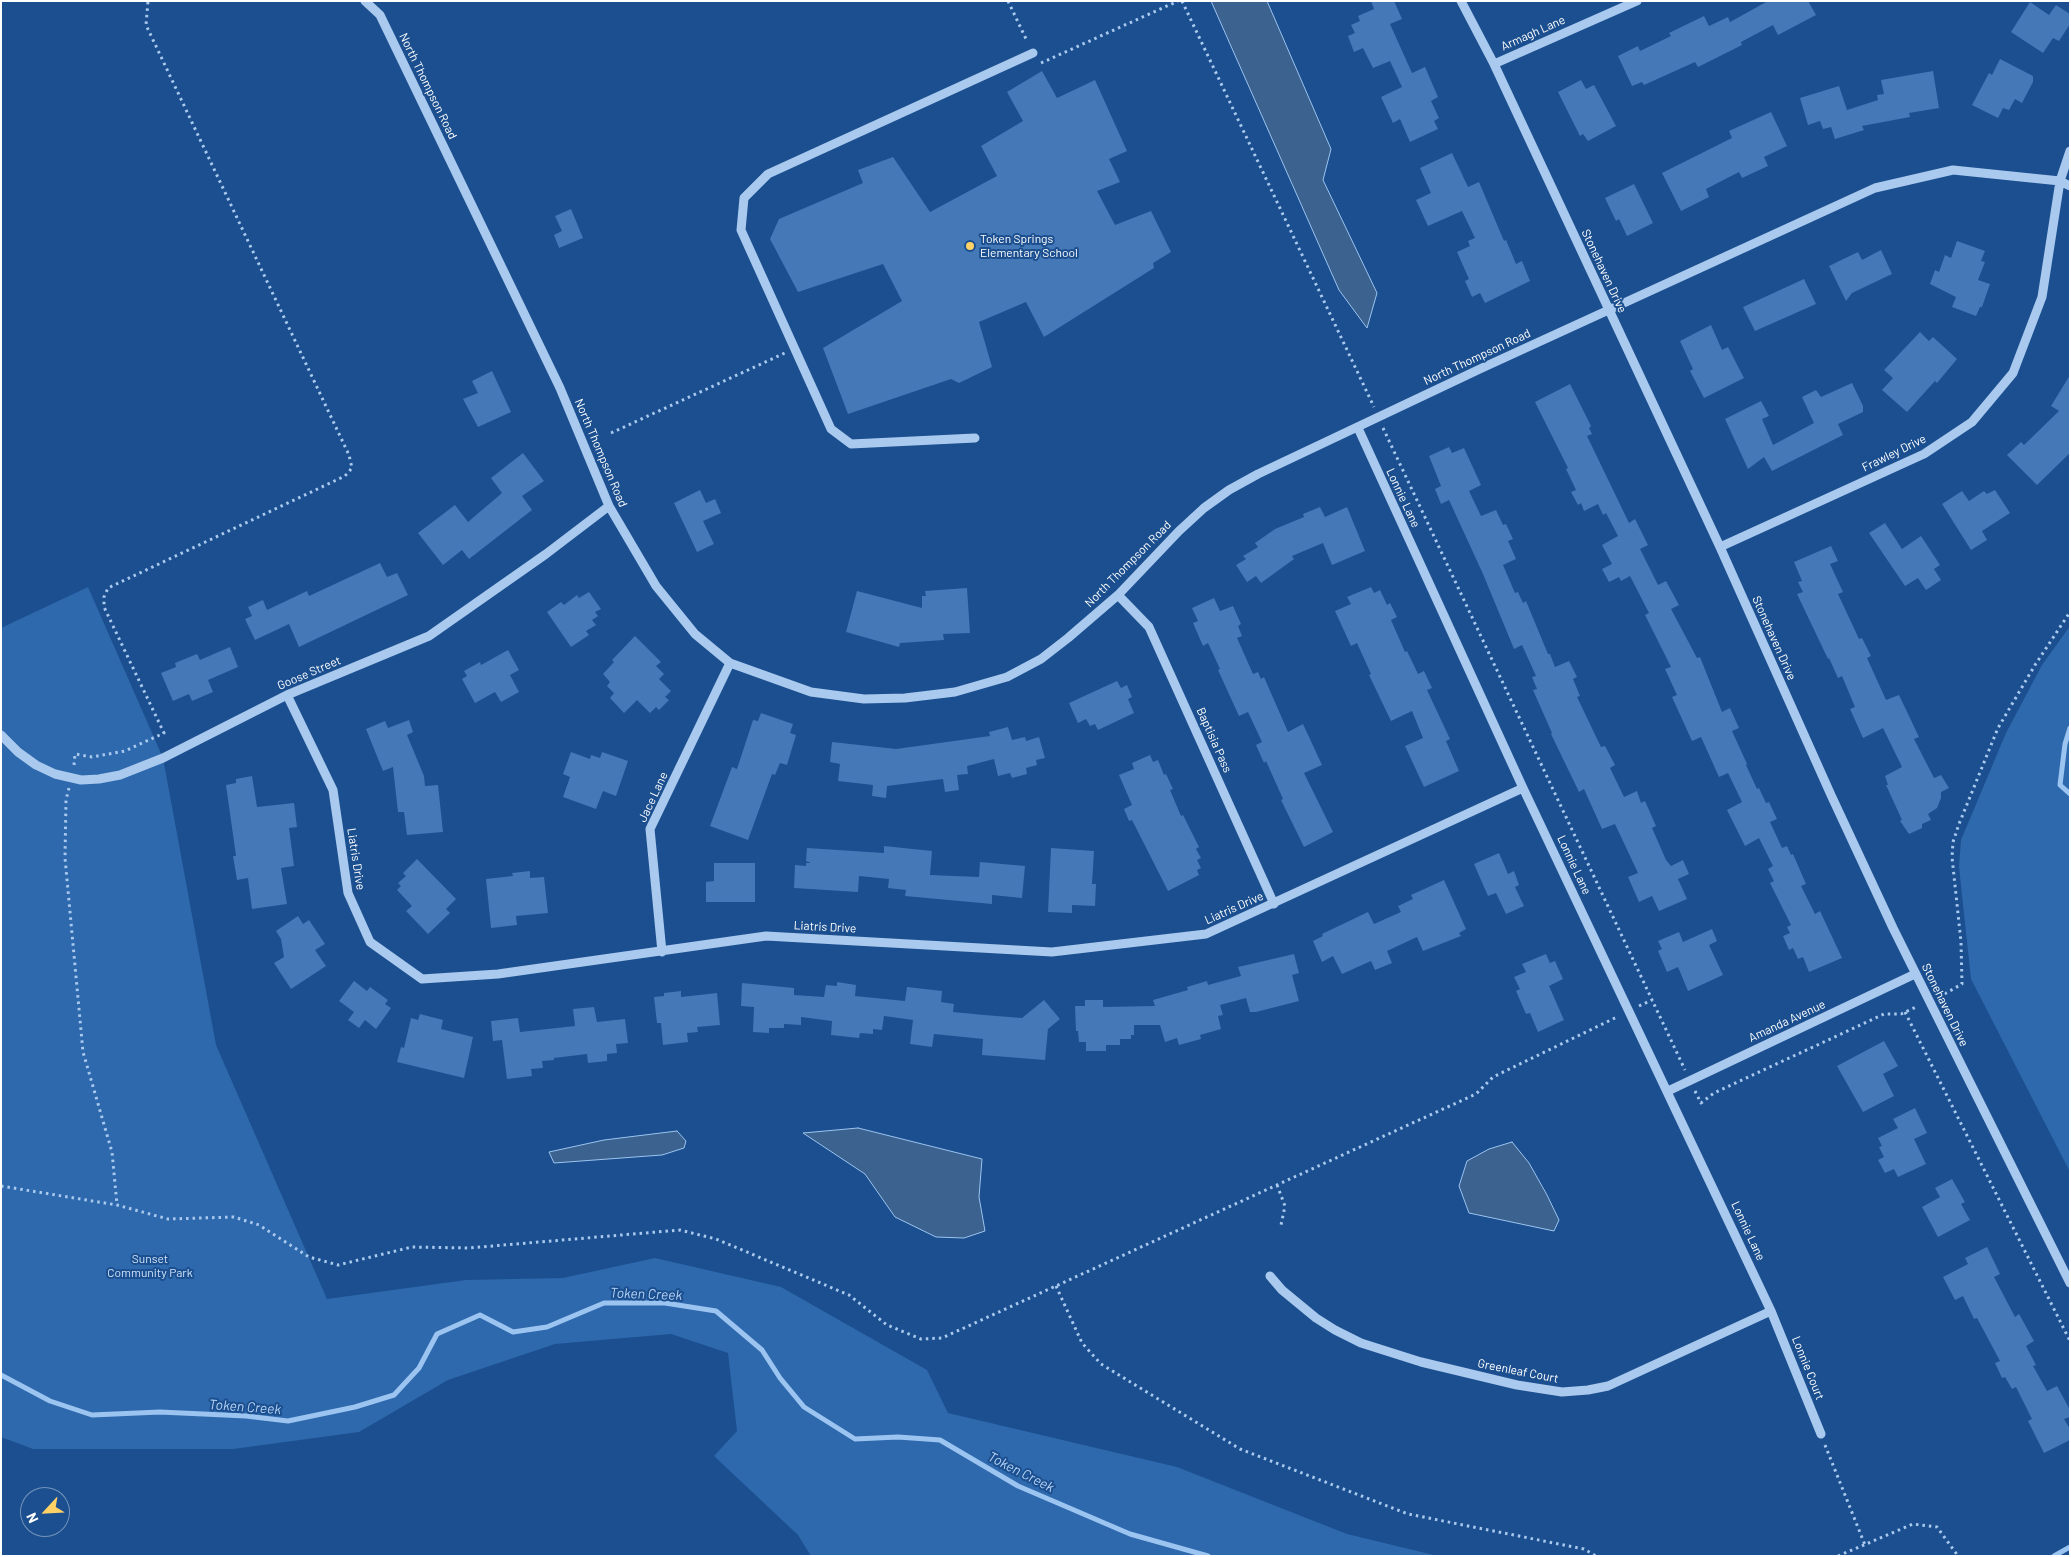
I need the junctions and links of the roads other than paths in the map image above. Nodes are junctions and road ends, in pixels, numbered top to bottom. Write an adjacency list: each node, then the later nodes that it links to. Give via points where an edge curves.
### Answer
1 (365, 1): 12 (street, North Thompson Road, via 380,15 560,388)
2 (1461, 1): 5 (street, Stonehaven Drive)
3 (1637, 1): 5 (street, Armagh Lane)
4 (1033, 53): 11 (street, via 768,174 744,198 741,230 831,430 851,444)
5 (1494, 64): 9 (street, Stonehaven Drive)
6 (2070, 151): 7 (street, Frawley Drive)
7 (2060, 180): 8 (street, North Thompson Road); 9 (street, North Thompson Road, via 1953,170 1874,188); 13 (street, Frawley Drive, via 2042,297 2013,372 1972,422 1924,454)
8 (2070, 186)
9 (1608, 310): 10 (street, North Thompson Road); 13 (street, Stonehaven Drive)
10 (1358, 428): 14 (street, North Thompson Road, via 1229,490 1179,530); 18 (street, Lonnie Lane)
11 (975, 438)
12 (609, 506): 15 (street, North Thompson Road, via 656,586 695,634); 16 (street, Goose Street, via 429,636)
13 (1720, 547): 21 (street, Stonehaven Drive, via 1831,796)
14 (1118, 595): 15 (street, North Thompson Road, via 1041,659 1007,677 955,692 864,699 811,692); 19 (street, Baptisia Pass, via 1149,627)
15 (730, 664): 20 (street, Jace Lane, via 650,829)
16 (287, 695): 17 (street, Goose Street, via 163,758 120,775 99,779 72,778 36,766); 20 (street, Liatris Drive, via 333,790 348,894 370,942 422,979 498,974)
17 (1, 735)
18 (1523, 788): 19 (street, Liatris Drive); 22 (street, Lonnie Lane)
19 (1274, 904): 20 (street, Liatris Drive, via 1206,934 1052,952 766,936)
20 (662, 952)
21 (1916, 974): 22 (street, Amanda Avenue); 24 (street, Stonehaven Drive)
22 (1668, 1091): 25 (street, Lonnie Lane)
23 (1270, 1276): 25 (street, Greenleaf Court, via 1316,1318 1361,1343 1517,1385 1562,1392 1608,1386)
24 (2070, 1283)
25 (1772, 1311): 26 (street, Lonnie Court)
26 (1821, 1434)

